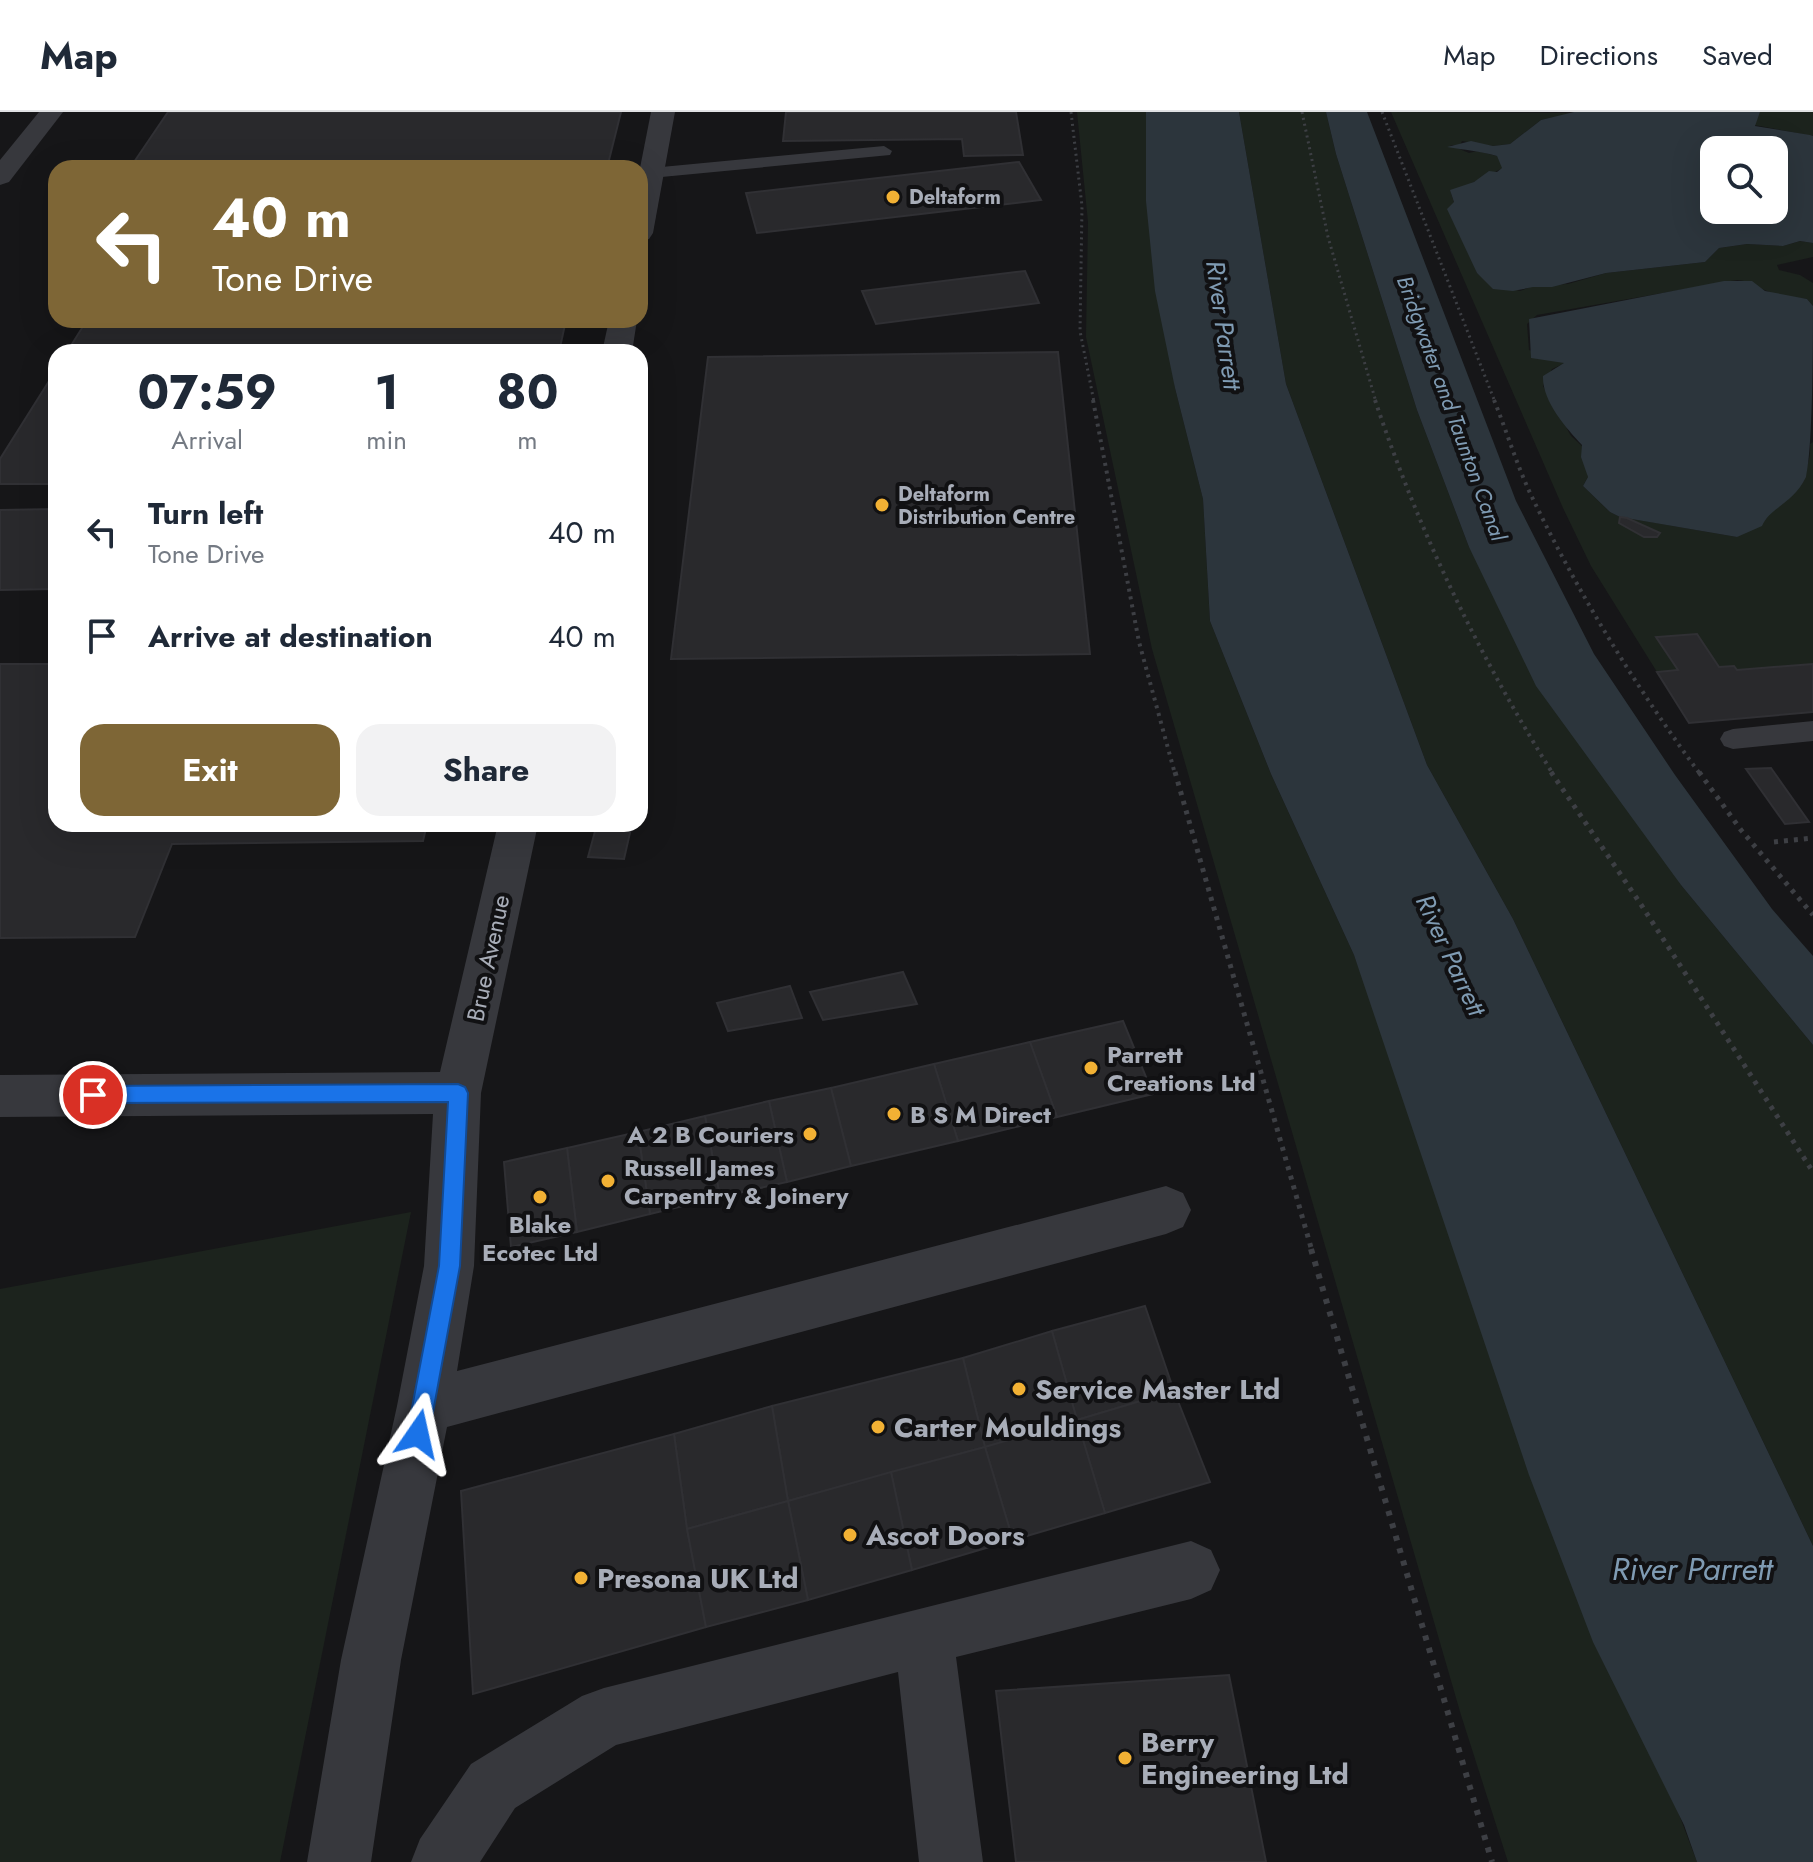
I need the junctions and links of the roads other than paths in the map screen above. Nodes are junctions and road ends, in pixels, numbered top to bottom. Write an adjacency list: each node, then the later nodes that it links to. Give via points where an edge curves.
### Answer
1 (51, 112): 5 (street)
2 (663, 112): 4 (street)
3 (884, 151): 4 (lane)
4 (651, 173): 6 (street)
5 (0, 177)
6 (648, 189)
7 (1813, 731): 8 (lane)
8 (1733, 739)
9 (516, 832): 10 (street, Brue Avenue)
10 (458, 1093): 11 (street); 13 (street, Brue Avenue, via 449,1266)
11 (0, 1096)
12 (1166, 1210): 13 (street)
13 (424, 1406): 16 (street, Brue Avenue, via 371,1660)
14 (1191, 1570): 15 (street)
15 (924, 1636): 17 (street, via 604,1718 493,1786); 18 (street)
16 (339, 1862)
17 (443, 1862)
18 (951, 1862)

